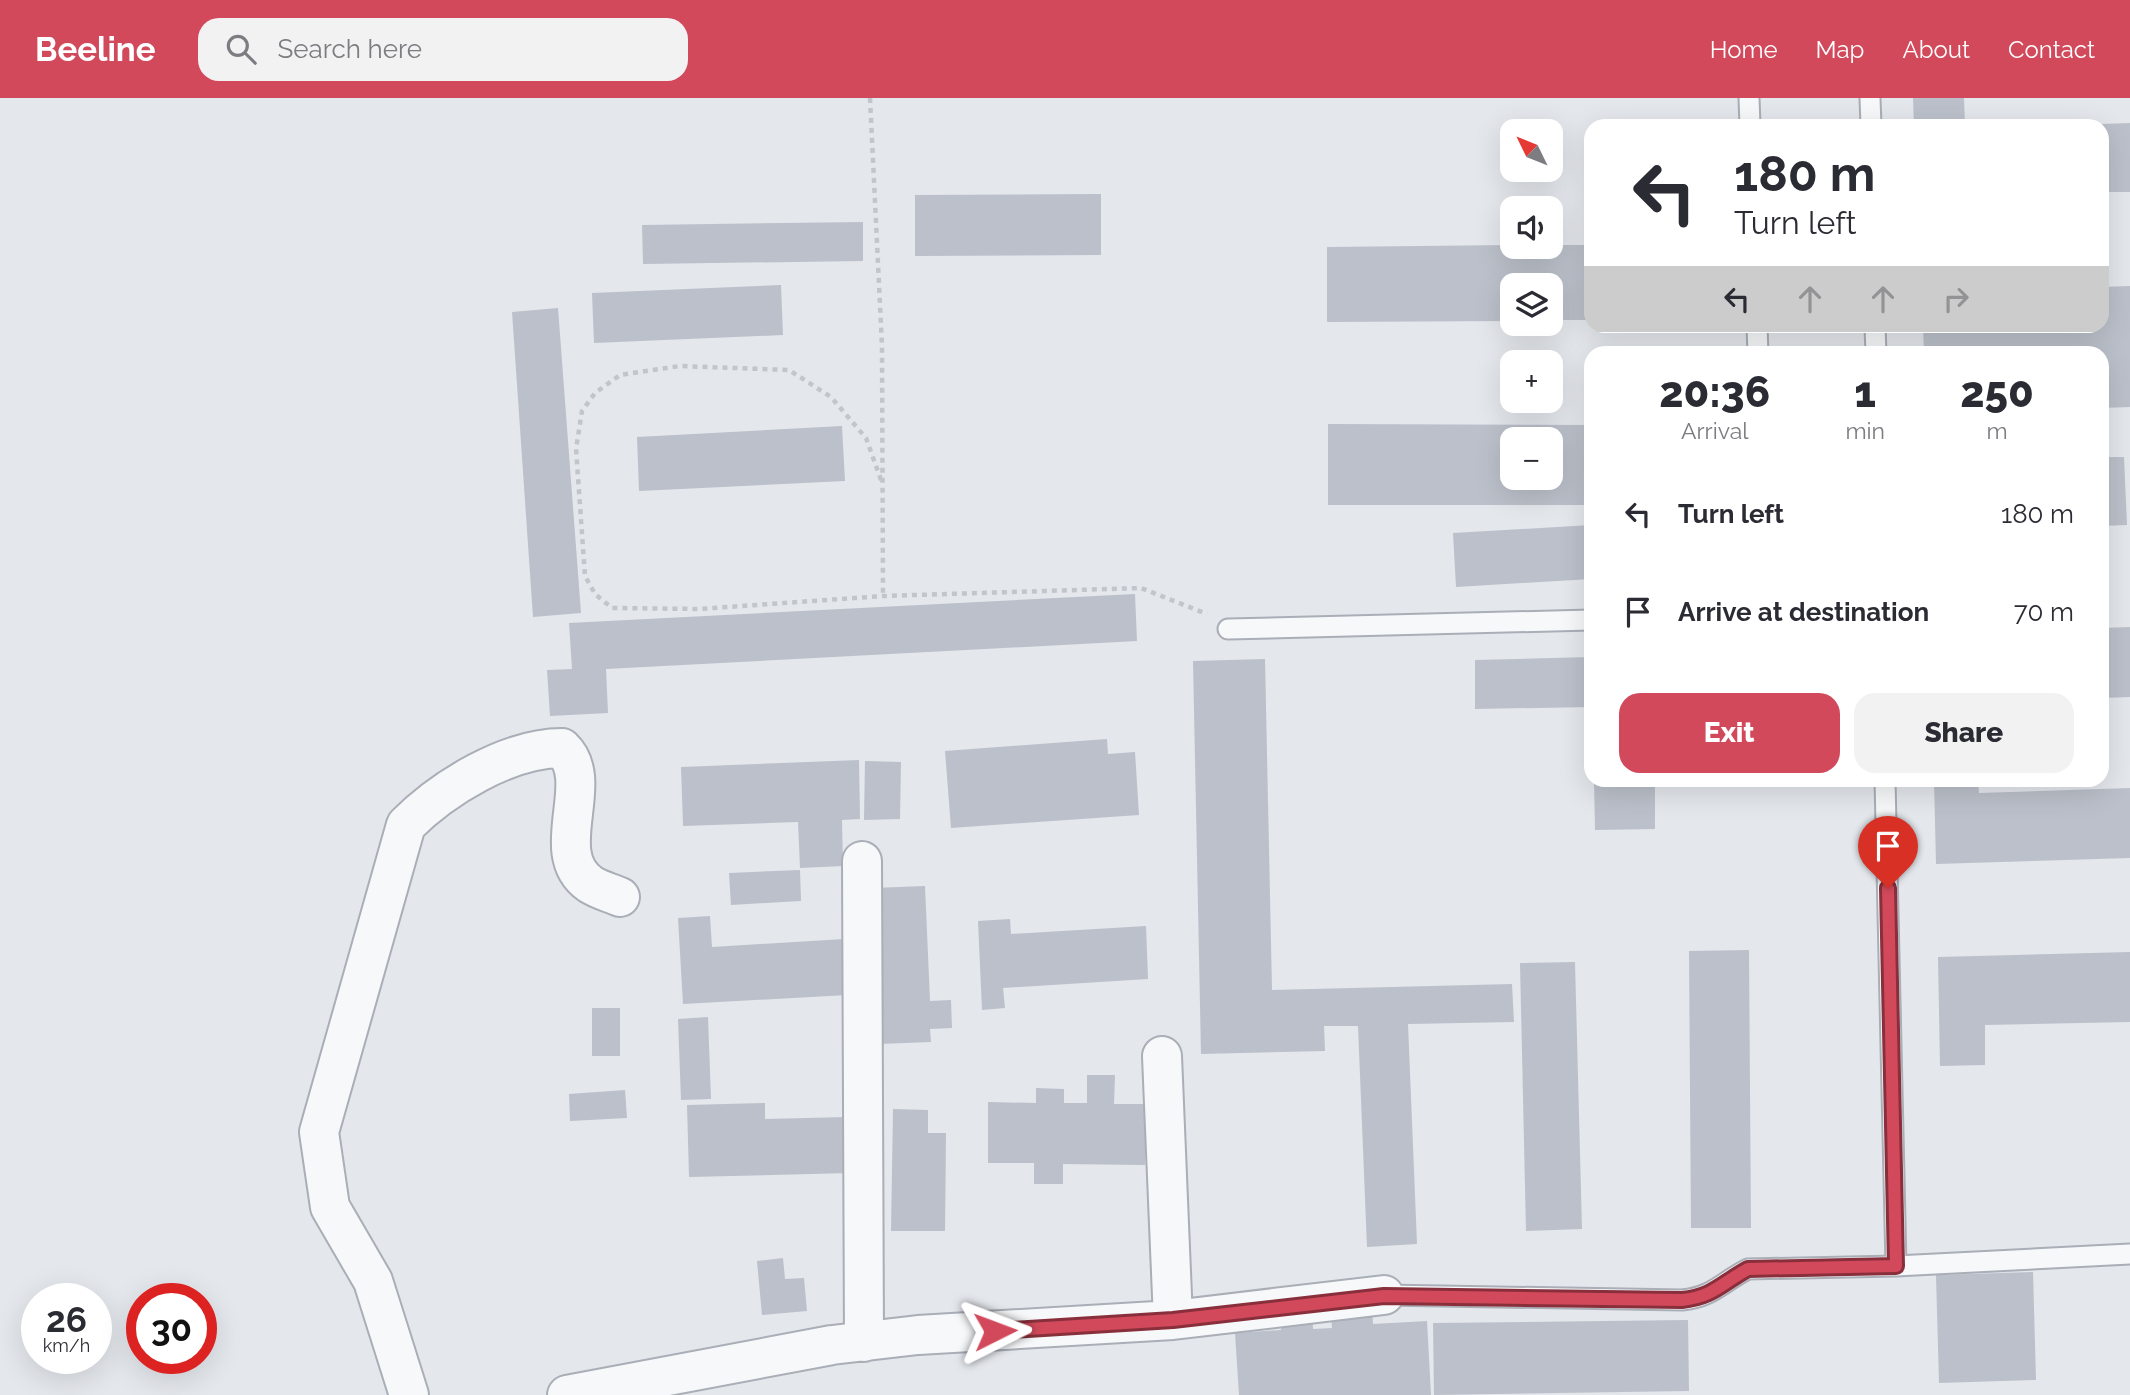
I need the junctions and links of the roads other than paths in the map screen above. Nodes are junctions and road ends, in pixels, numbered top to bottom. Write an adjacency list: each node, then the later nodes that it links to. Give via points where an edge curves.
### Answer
1 (1749, 98): 3 (lane)
2 (1870, 98): 4 (lane)
3 (1750, 119)
4 (1871, 119)
5 (1584, 621): 6 (lane)
6 (1228, 629)
7 (1885, 787): 12 (lane)
8 (862, 861): 15 (street)
9 (620, 897): 16 (street, via 589,884 571,854 575,773 571,757 562,748 542,748 461,780 406,825 319,1132 330,1207 373,1281)
10 (1162, 1056): 14 (street)
11 (2130, 1254): 12 (lane)
12 (1896, 1266): 13 (lane, via 1748,1269 1715,1292 1682,1300)
13 (1384, 1296): 14 (street)
14 (1173, 1320): 15 (street)
15 (864, 1342): 17 (street)
16 (408, 1395)
17 (567, 1395)

